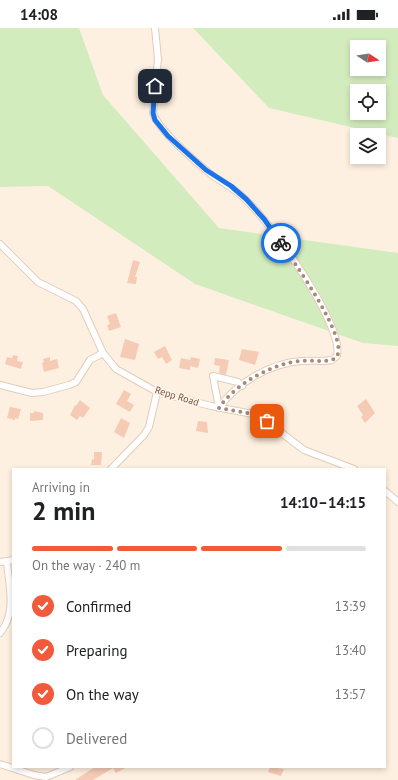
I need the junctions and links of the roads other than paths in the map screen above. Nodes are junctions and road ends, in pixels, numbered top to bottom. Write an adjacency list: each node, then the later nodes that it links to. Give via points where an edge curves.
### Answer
1 (155, 28): 5 (street, via 158,59 153,113 155,120 168,136 206,170 231,186 264,219 318,299 329,318 338,344 337,356 332,360 290,362 263,372)
2 (0, 244): 3 (street, Repp Road, via 38,282 76,301 83,309)
3 (103, 353): 4 (street, via 90,360 76,382 69,385 32,393); 6 (street, Repp Road, via 116,368)
4 (0, 385)
5 (242, 386): 7 (street, via 225,398); 7 (street, via 238,382 213,376)
6 (157, 392): 7 (street, Repp Road); 8 (street, via 149,427)
7 (219, 408): 9 (street, Repp Road, via 258,415 304,450)
8 (112, 468)
9 (351, 468)
10 (386, 492): 11 (street)
11 (398, 502)
12 (6, 562): 13 (street, via 10,618)
13 (0, 633)
14 (0, 764): 15 (street)
15 (12, 768)
16 (12, 768): 17 (street, via 46,777)
17 (68, 768)

